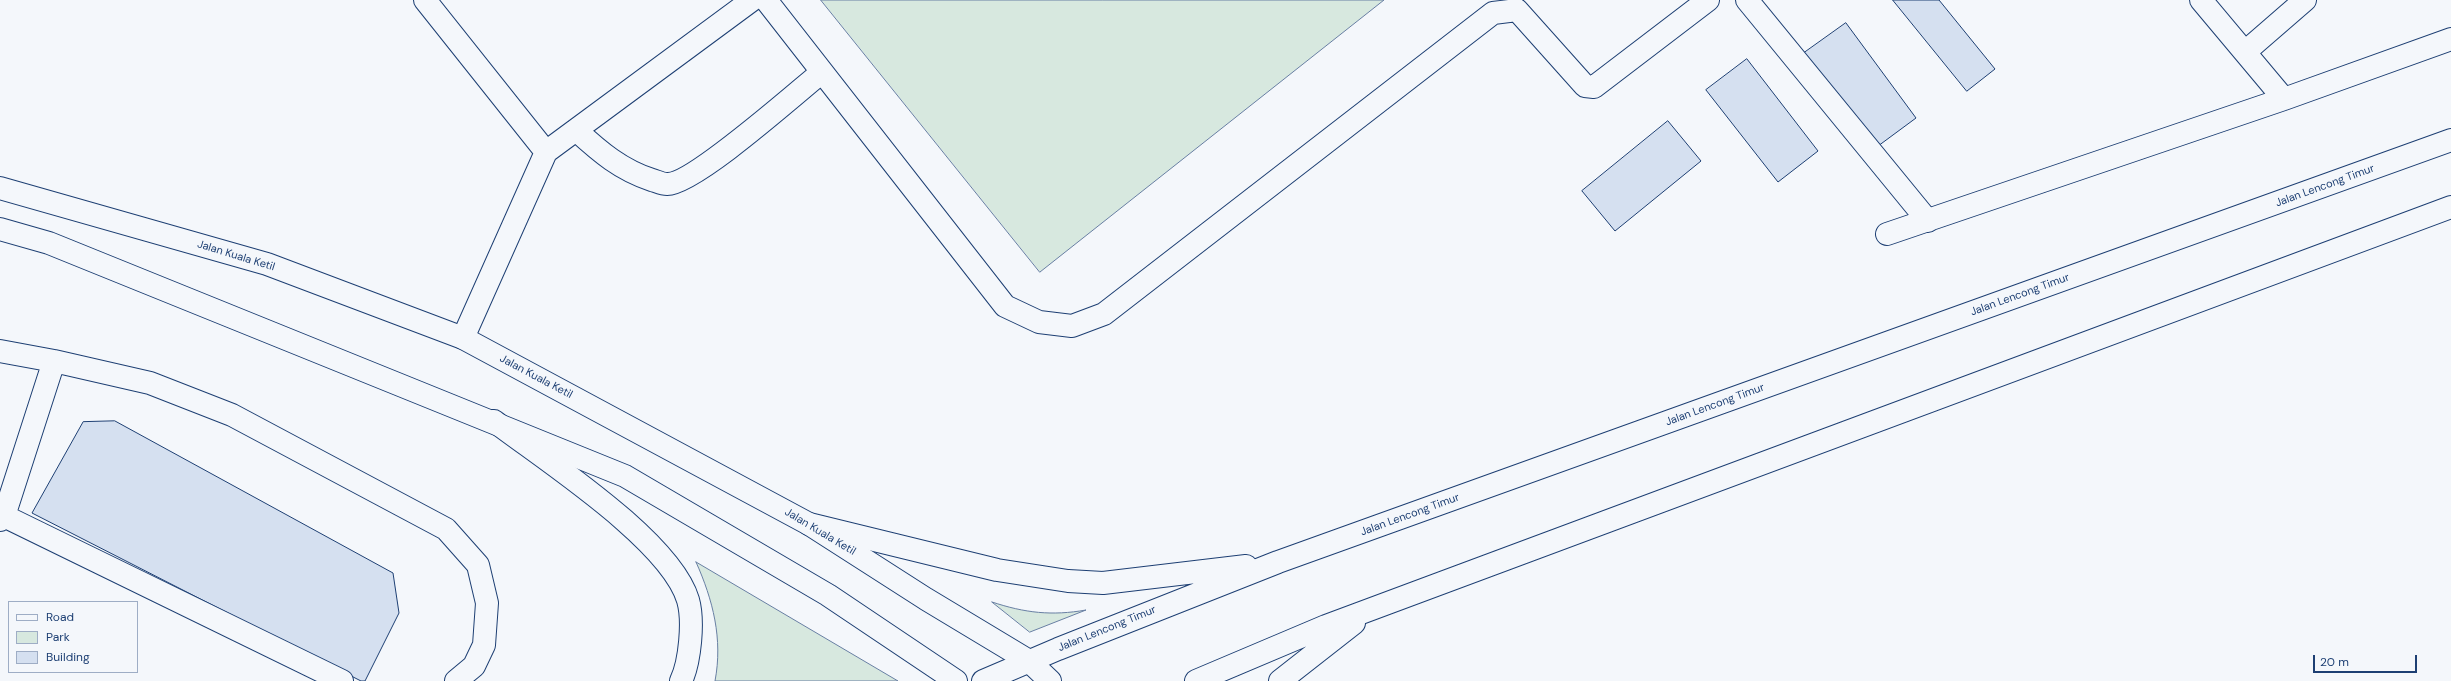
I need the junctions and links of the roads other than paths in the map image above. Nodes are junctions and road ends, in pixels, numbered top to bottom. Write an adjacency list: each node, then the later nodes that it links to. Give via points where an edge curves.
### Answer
1 (425, 0): 14 (main road)
2 (752, 0): 12 (main road)
3 (766, 0): 10 (main road)
4 (1708, 0): 10 (main road, via 1594,87 1585,86 1517,10 1493,13 1104,314 1072,326 1039,322 1005,306)
5 (1747, 0): 17 (main road)
6 (2201, 0): 9 (main road)
7 (2305, 0): 9 (main road)
8 (2451, 39): 11 (main road)
9 (2245, 52): 11 (main road)
10 (822, 72): 12 (main road, via 706,164 681,180 667,184 632,174 604,156)
11 (2284, 99): 17 (main road)
12 (576, 130): 14 (main road)
13 (2451, 140): 26 (main road, Jalan Lencong Timur)
14 (546, 152): 20 (main road)
15 (0, 188): 20 (main road, Jalan Kuala Ketil, via 267,264)
16 (2451, 207): 27 (main road)
17 (1928, 221): 19 (main road)
18 (0, 229): 23 (main road, via 49,243)
19 (1888, 234)
20 (463, 338): 25 (main road, Jalan Kuala Ketil)
21 (0, 351): 22 (main road)
22 (54, 360): 24 (main road); 30 (main road, via 150,383 232,415 446,529 478,565 487,603 484,644 474,666)
23 (494, 421): 31 (main road, via 623,519 662,557 688,600 689,648); 32 (main road, via 625,476 658,494 828,595)
24 (2, 518): 29 (main road)
25 (809, 524): 26 (main road, via 997,570 1103,583); 28 (main road, Jalan Kuala Ketil)
26 (1278, 562): 28 (main road, Jalan Lencong Timur)
27 (1369, 611): 35 (main road, via 1326,626); 36 (main road)
28 (1029, 661): 33 (main road, Jalan Lencong Timur); 34 (main road, Jalan Kuala Ketil)
29 (342, 681)
30 (456, 681)
31 (681, 681)
32 (956, 681)
33 (983, 681)
34 (1050, 681)
35 (1196, 681)
36 (1280, 681)

